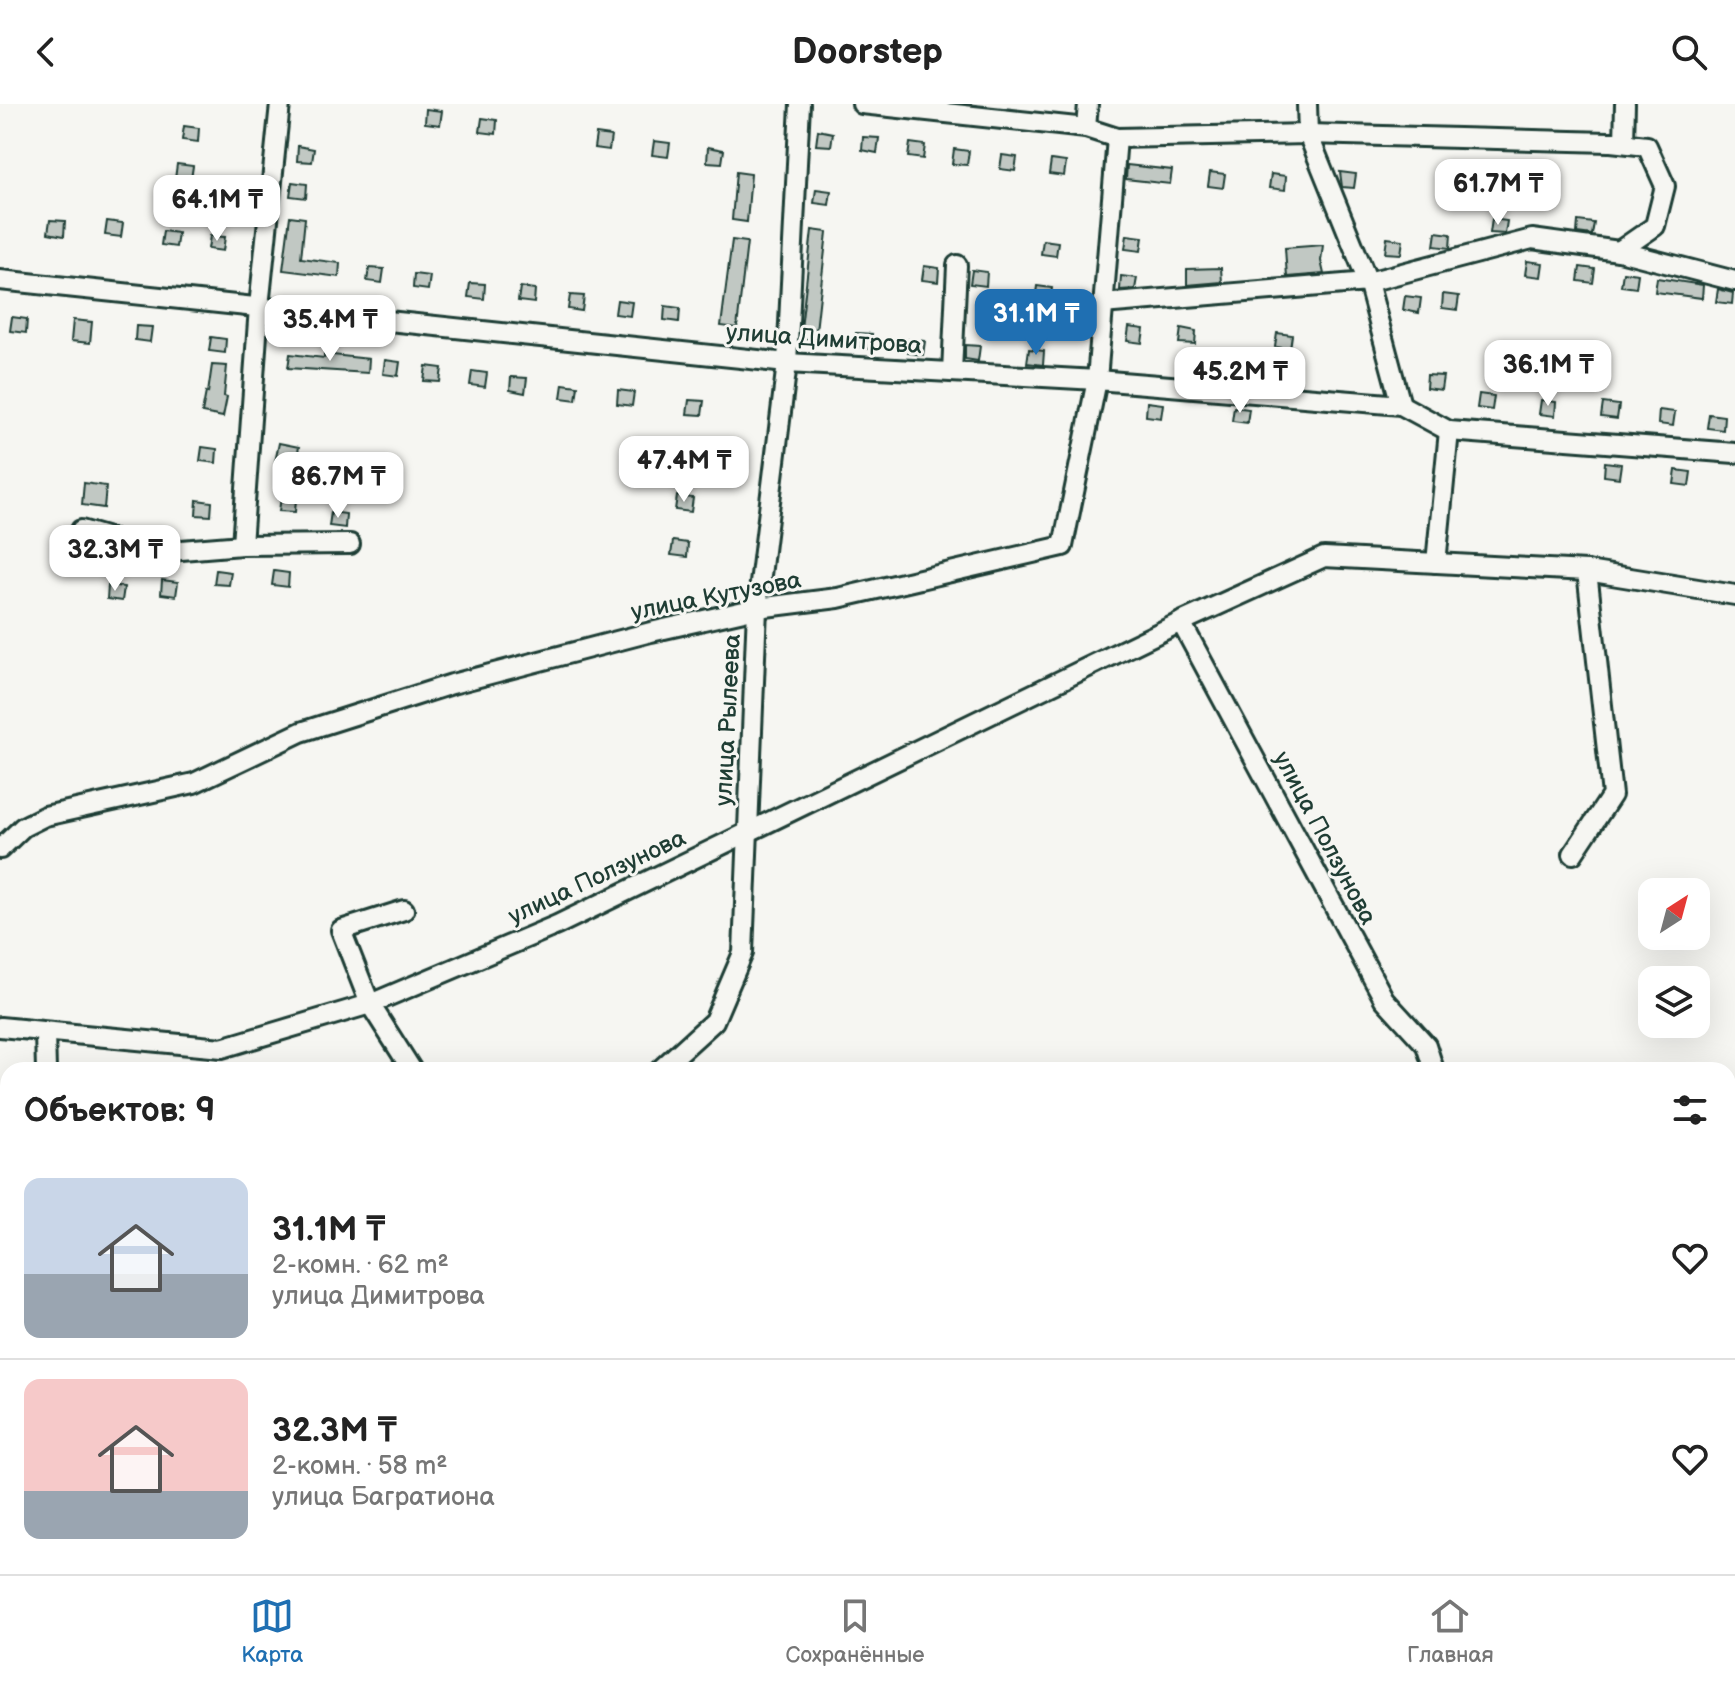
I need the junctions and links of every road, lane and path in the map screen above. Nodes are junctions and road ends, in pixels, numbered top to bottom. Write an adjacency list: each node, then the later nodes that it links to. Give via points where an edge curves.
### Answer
1 (280, 104): 17 (street)
2 (800, 104): 18 (street, улица Рылеева)
3 (862, 104): 7 (street)
4 (1088, 104): 7 (street)
5 (1307, 104): 8 (street)
6 (1625, 104): 10 (street, via 1624,142)
7 (1086, 128): 9 (street)
8 (1308, 134): 9 (street); 10 (street); 15 (street)
9 (1117, 138): 16 (street, улица Кутузова)
10 (1609, 142): 11 (street, via 1647,146 1665,186 1655,226)
11 (1619, 251): 14 (street); 15 (street, via 1532,239)
12 (957, 265): 19 (street)
13 (0, 280): 17 (street, улица Димитрова)
14 (1735, 281)
15 (1368, 282): 16 (street); 21 (street)
16 (1102, 304): 20 (street, улица Кутузова)
17 (259, 307): 18 (street, улица Димитрова); 26 (street)
18 (787, 363): 19 (street, улица Димитрова); 30 (street, улица Рылеева)
19 (952, 372): 20 (street, улица Димитрова)
20 (1097, 380): 21 (street, улица Димитрова); 30 (street, улица Кутузова, via 1063,546 838,598)
21 (1401, 405): 22 (street, улица Димитрова)
22 (1449, 431): 23 (street, улица Димитрова); 27 (street)
23 (1735, 453)
24 (81, 530): 26 (street, via 157,552)
25 (350, 544): 26 (street)
26 (242, 545)
27 (1436, 563): 28 (street, улица Ползунова); 31 (street, улица Ползунова, via 1324,557)
28 (1587, 571): 29 (street, улица Ползунова); 34 (street, via 1612,795)
29 (1735, 595)
30 (757, 608): 32 (street, улица Рылеева); 33 (street, улица Кутузова, via 452,684 301,732 194,783 45,816 23,827)
31 (1181, 622): 32 (street, улица Ползунова); 42 (street, улица Ползунова, via 1384,999 1426,1045)
32 (746, 831): 36 (street, улица Ползунова, via 557,925); 41 (street, улица Рылеева, via 743,953 714,1021)
33 (0, 849)
34 (1573, 854)
35 (404, 910): 36 (street, via 341,930)
36 (370, 1004): 38 (street, улица Ползунова, via 222,1048); 40 (street)
37 (0, 1027): 38 (street, улица Ползунова)
38 (45, 1033): 39 (street)
39 (46, 1062)
40 (407, 1062)
41 (669, 1062)
42 (1431, 1062)

